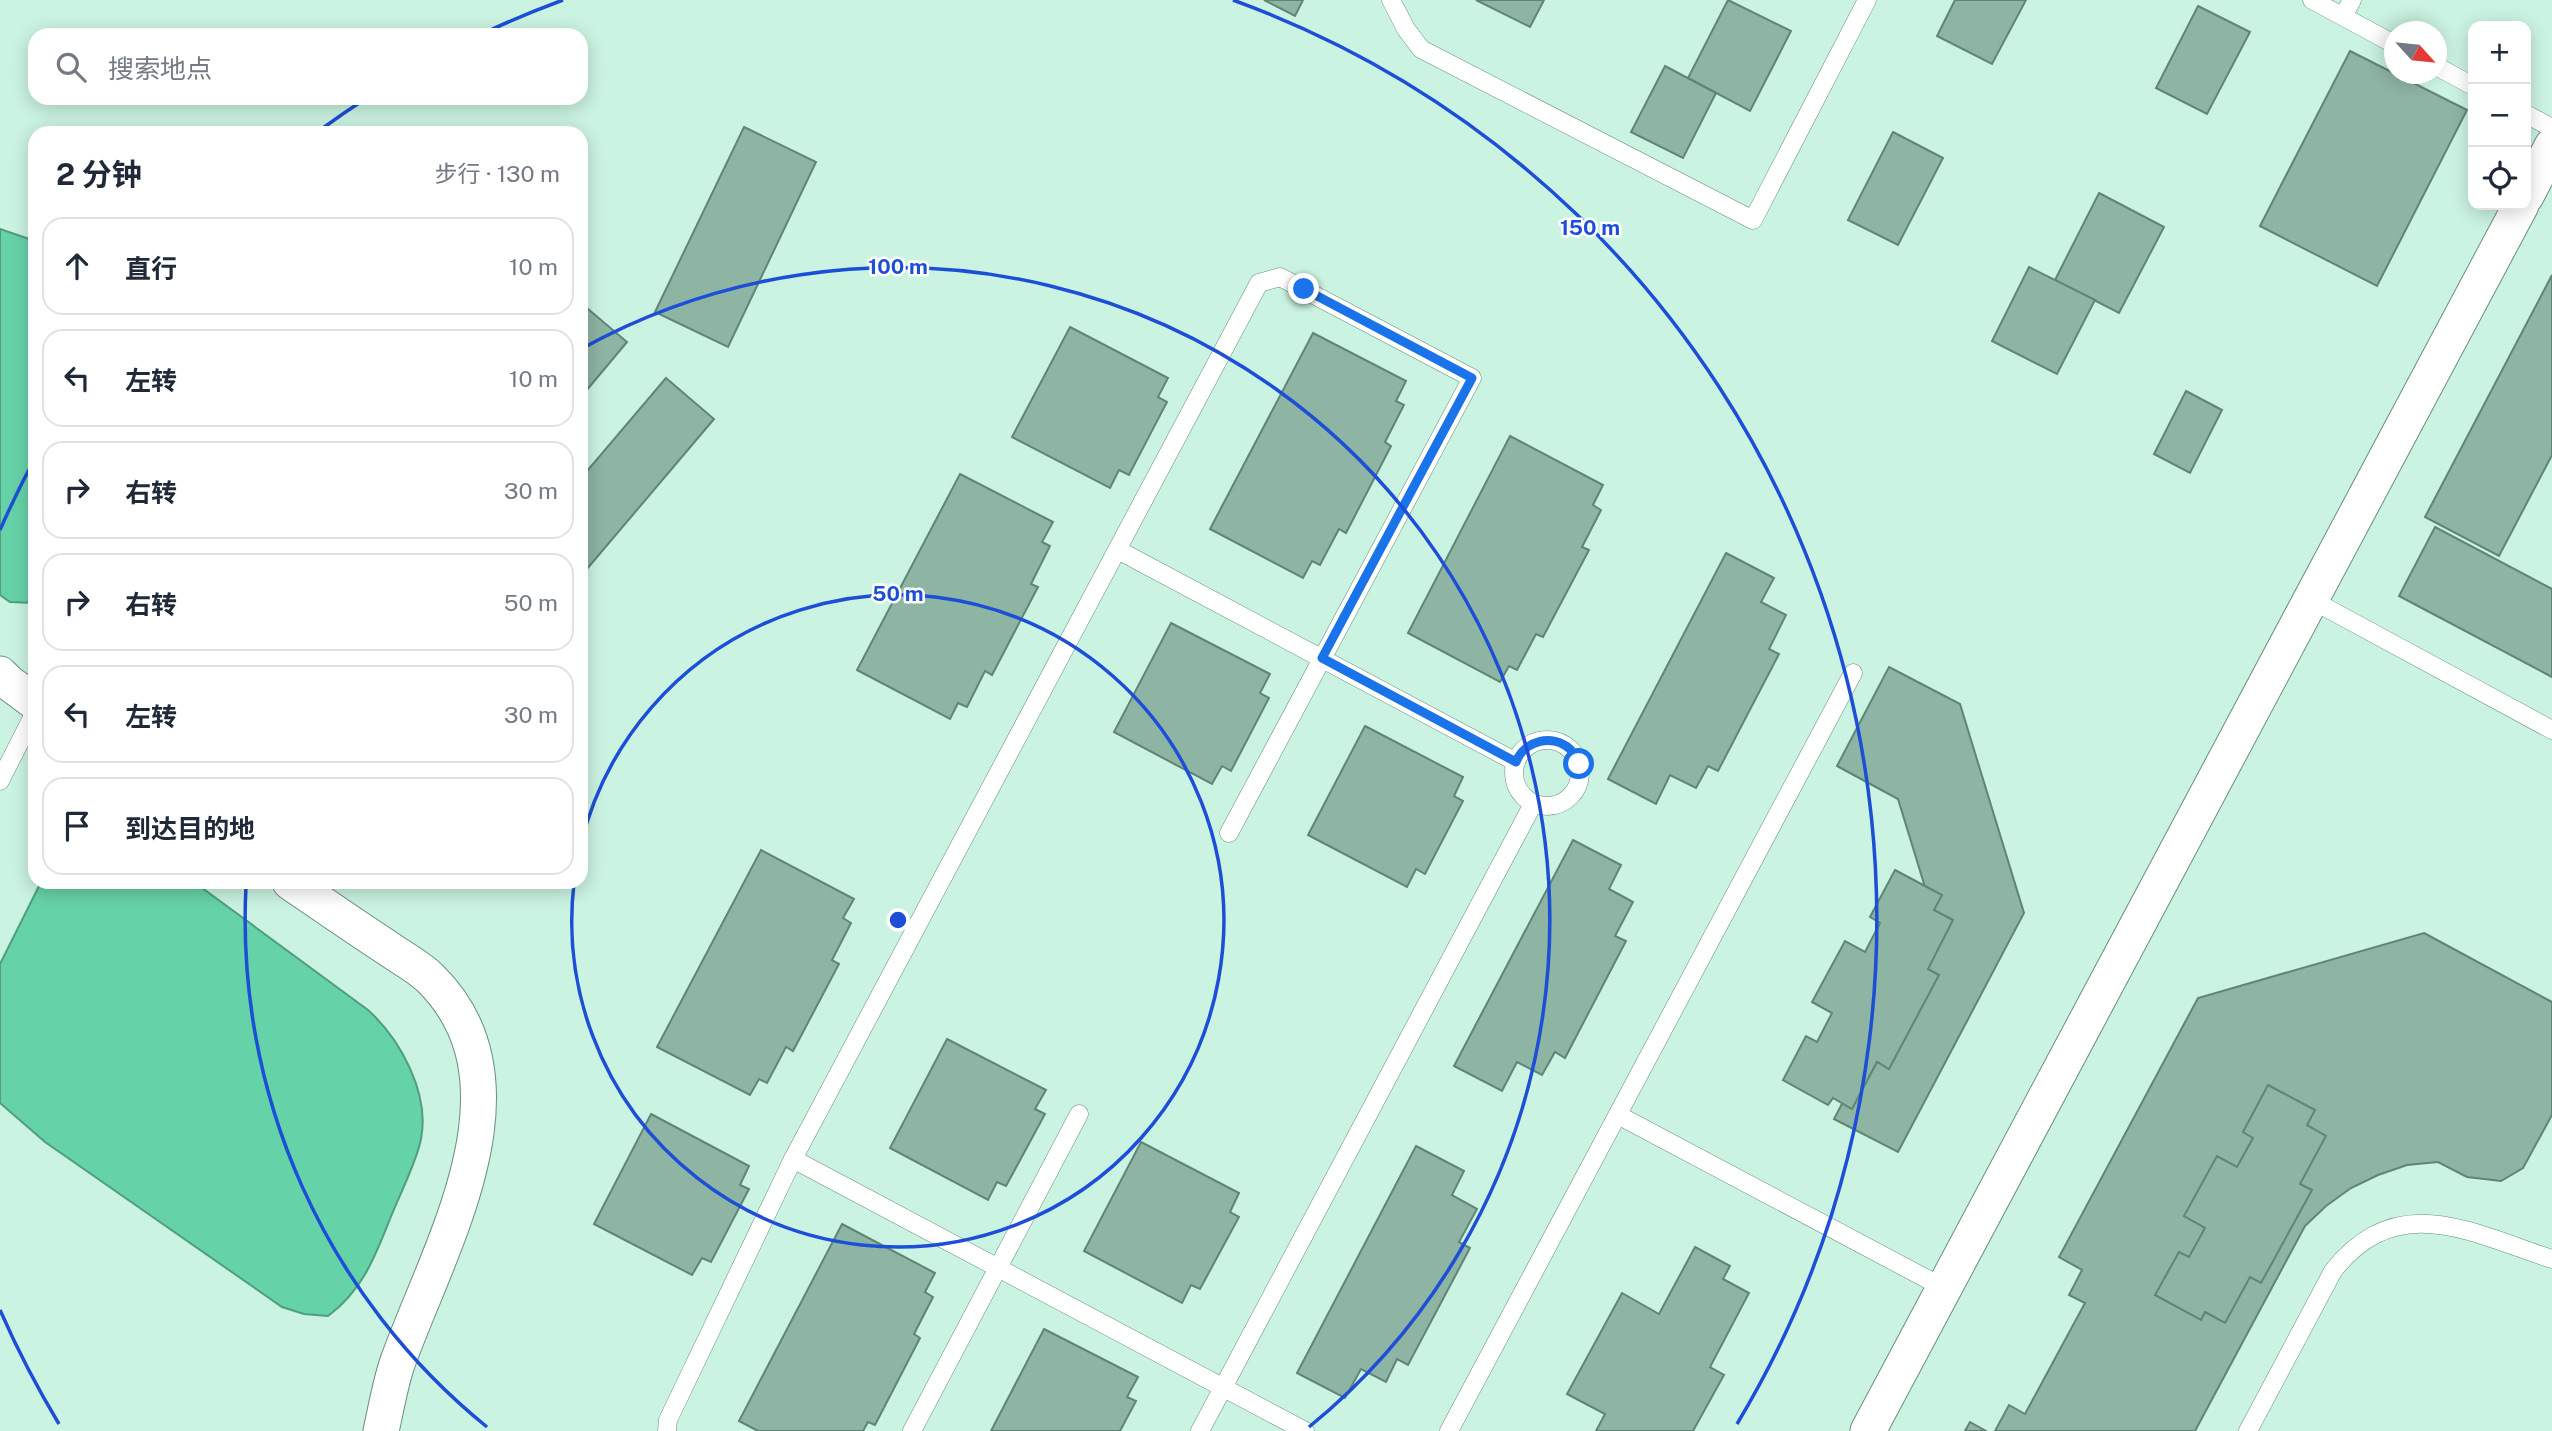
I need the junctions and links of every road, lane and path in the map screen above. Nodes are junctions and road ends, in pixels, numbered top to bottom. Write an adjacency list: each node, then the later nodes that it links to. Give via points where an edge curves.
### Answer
1 (1391, 0): 2 (lane, via 1421,49 1754,220)
2 (1867, 0)
3 (2312, 0): 4 (lane)
4 (2347, 8): 5 (lane)
5 (2384, 36)
6 (2447, 72): 7 (lane)
7 (2469, 84)
8 (2531, 117): 9 (lane)
9 (2552, 128)
10 (2552, 146): 11 (street)
11 (2531, 186)
12 (2518, 210): 14 (street)
13 (1118, 550): 15 (lane); 15 (lane, via 1259,283 1280,277 1472,378); 28 (lane)
14 (2311, 599): 20 (lane); 31 (street)
15 (1322, 658): 21 (lane); 24 (lane)
16 (1853, 673): 27 (lane)
17 (0, 674): 18 (street)
18 (28, 696)
19 (28, 726): 22 (lane)
20 (2552, 730)
21 (1516, 762): 23 (lane, via 1516,785); 23 (lane, via 1529,745 1543,740 1571,750 1579,764 1579,781 1572,796 1557,805)
22 (0, 781)
23 (1533, 804): 32 (lane)
24 (1229, 833)
25 (300, 889): 33 (street, via 428,976 451,1002 474,1049 480,1116 466,1184 396,1367)
26 (1079, 1114): 30 (lane)
27 (1618, 1115): 31 (lane); 38 (lane)
28 (793, 1159): 30 (lane); 34 (lane, via 668,1420)
29 (2552, 1259): 40 (lane, via 2456,1228 2422,1222 2383,1230 2363,1240 2333,1271)
30 (998, 1268): 32 (lane); 35 (lane)
31 (1944, 1288): 39 (street)
32 (1223, 1387): 36 (lane); 37 (lane)
33 (381, 1431)
34 (667, 1431)
35 (912, 1431)
36 (1200, 1431)
37 (1305, 1431)
38 (1449, 1431)
39 (1868, 1431)
40 (2248, 1431)

